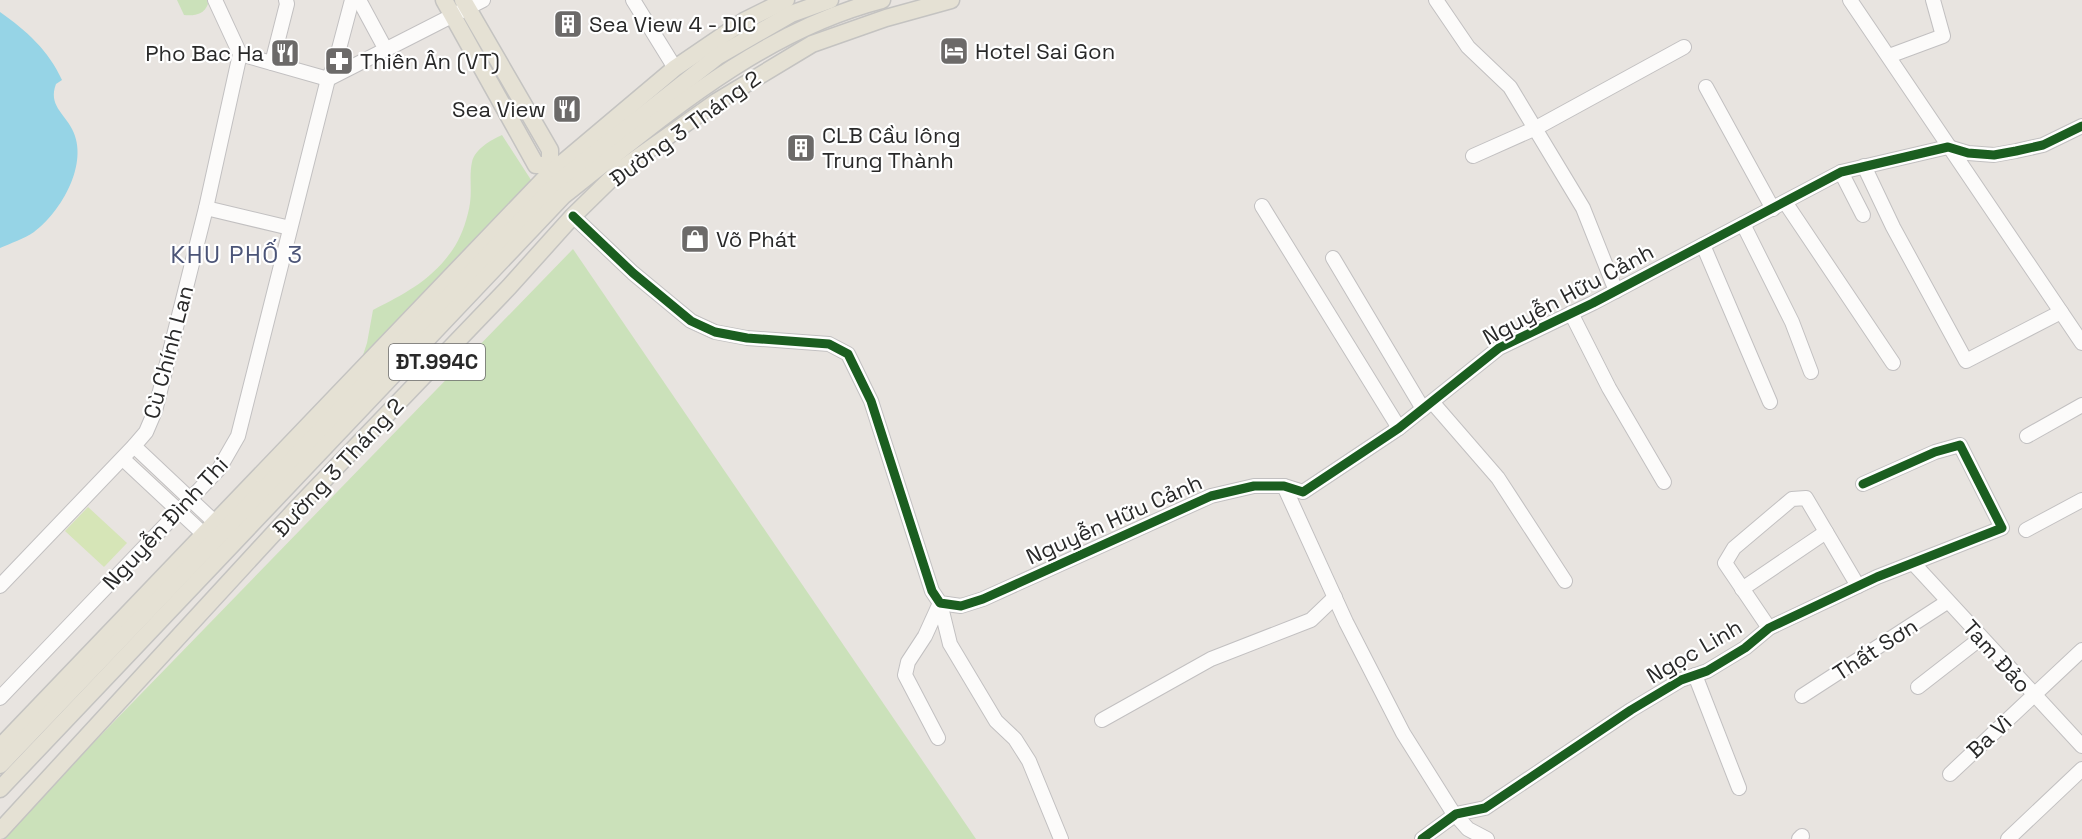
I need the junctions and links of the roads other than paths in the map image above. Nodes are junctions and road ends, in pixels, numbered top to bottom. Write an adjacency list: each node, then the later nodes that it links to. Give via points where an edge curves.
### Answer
1 (215, 0): 20 (street)
2 (286, 0): 23 (street)
3 (352, 0): 25 (street, Nguyễn Đình Thi)
4 (359, 0): 19 (street)
5 (444, 0): 16 (main road)
6 (483, 0): 16 (street)
7 (650, 0): 15 (street)
8 (786, 0): 24 (main road, Đường 3 Tháng 2 / ĐT.994C, via 744,21)
9 (830, 0): 37 (main road, Đường 3 Tháng 2 / ĐT.994C, via 792,14 718,56)
10 (882, 0): 17 (main road, Đường 3 Tháng 2 / ĐT.994C, via 802,27)
11 (951, 0): 22 (main road, Đường 3 Tháng 2 / ĐT.994C, via 837,34)
12 (1436, 0): 30 (street, via 1468,47 1510,87)
13 (1850, 0): 21 (street)
14 (1933, 0): 21 (street, via 1942,36)
15 (635, 4): 24 (street)
16 (461, 8): 19 (street); 37 (main road, via 536,165)
17 (772, 44): 22 (main road); 27 (main road, Đường 3 Tháng 2 / ĐT.994C)
18 (1684, 47): 30 (street)
19 (386, 50): 25 (street)
20 (240, 54): 23 (street); 40 (street, Cù Chính Lan)
21 (1889, 56): 33 (street)
22 (783, 59): 28 (main road, Đường 3 Tháng 2 / ĐT.994C)
23 (272, 63): 25 (street)
24 (675, 68): 37 (main road, Đường 3 Tháng 2 / ĐT.994C)
25 (328, 79): 44 (street, Nguyễn Đình Thi)
26 (1706, 87): 39 (street)
27 (701, 89): 28 (street); 31 (main road, Đường 3 Tháng 2 / ĐT.994C)
28 (709, 106): 32 (main road, Đường 3 Tháng 2 / ĐT.994C)
29 (2082, 126): 33 (street, Nguyễn Hữu Cảnh, via 2043,145 1994,155)
30 (1536, 128): 34 (street); 47 (street, via 1583,208)
31 (643, 132): 32 (street); 37 (main road, Đường 3 Tháng 2 / ĐT.994C)
32 (658, 142): 42 (main road, Đường 3 Tháng 2 / ĐT.994C, via 620,170)
33 (1948, 147): 35 (street, Nguyễn Hữu Cảnh); 48 (street)
34 (1473, 156)
35 (1864, 166): 36 (street, Nguyễn Hữu Cảnh); 48 (street, via 1893,228 1966,361)
36 (1841, 172): 39 (street, Nguyễn Hữu Cảnh); 41 (street)
37 (556, 178): 42 (main road); 68 (main road, Đường 3 Tháng 2 / ĐT.994C); 93 (main road, Đường 3 Tháng 2 / ĐT.994C)
38 (1262, 206): 56 (street)
39 (1779, 206): 43 (street, Nguyễn Hữu Cảnh); 51 (street)
40 (206, 208): 44 (street); 58 (street, Cù Chính Lan, via 154,411 146,432)
41 (1863, 215)
42 (573, 216): 76 (street, via 691,321 715,332 747,338 829,344 848,354 871,401 932,591); 95 (main road, Đường 3 Tháng 2 / ĐT.994C)
43 (1743, 224): 45 (street, Nguyễn Hữu Cảnh); 52 (street, via 1792,322)
44 (290, 228): 64 (street, Nguyễn Đình Thi, via 238,436 219,469)
45 (1703, 245): 47 (street, Nguyễn Hữu Cảnh); 53 (street)
46 (1333, 258): 55 (street)
47 (1616, 291): 49 (street, Nguyễn Hữu Cảnh)
48 (2061, 312): 50 (street)
49 (1571, 313): 55 (street, Nguyễn Hữu Cảnh, via 1499,348); 60 (street)
50 (2082, 343)
51 (1893, 363)
52 (1811, 372)
53 (1770, 402)
54 (2082, 405): 57 (street)
55 (1428, 406): 56 (street, Nguyễn Hữu Cảnh); 70 (street, via 1498,478)
56 (1399, 428): 62 (street, Nguyễn Hữu Cảnh, via 1303,492)
57 (2027, 436)
58 (134, 447): 59 (street, Cù Chính Lan); 64 (street)
59 (123, 459): 65 (street); 71 (street, Cù Chính Lan)
60 (1664, 482)
61 (1863, 484): 69 (street, Ngọc Linh, via 1960,445 2002,528)
62 (1284, 486): 74 (street); 76 (street, Nguyễn Hữu Cảnh, via 1254,486 1211,496 982,599 961,606)
63 (2082, 500): 66 (street)
64 (189, 501): 65 (street, Nguyễn Đình Thi); 68 (street)
65 (178, 512): 68 (street); 84 (street, Nguyễn Đình Thi)
66 (2026, 530)
67 (1826, 532): 72 (street); 73 (street); 73 (street, via 1806,498 1792,499 1734,548 1725,563)
68 (214, 533): 88 (main road, Đường 3 Tháng 2 / ĐT.994C); 89 (main road, Đường 3 Tháng 2 / ĐT.994C)
69 (1914, 564): 72 (street, Ngọc Linh); 75 (street, Tam Đảo)
70 (1565, 581)
71 (0, 586)
72 (1858, 586): 77 (street, Ngọc Linh)
73 (1742, 589): 77 (street)
74 (1335, 597): 85 (street, via 1311,620 1211,659); 94 (street, via 1403,733)
75 (1947, 602): 78 (street, Tam Đảo); 83 (street, Thất Sơn)
76 (940, 603): 86 (street, via 905,675); 96 (street, via 950,644 996,721 1015,739 1029,761)
77 (1769, 628): 80 (street, Ngọc Linh, via 1745,648)
78 (1981, 638): 81 (street); 82 (street, Tam Đảo)
79 (2082, 650): 82 (street, Ba Vì)
80 (1695, 675): 92 (street); 94 (street, Ngọc Linh, via 1631,710 1485,808)
81 (1918, 687)
82 (2032, 695): 87 (street, Tam Đảo); 91 (street, Ba Vì)
83 (1802, 696)
84 (0, 698)
85 (1102, 720)
86 (938, 738)
87 (2082, 746)
88 (0, 747)
89 (0, 765)
90 (2082, 769): 99 (street)
91 (1950, 774)
92 (1739, 788)
93 (0, 789)
94 (1456, 814): 97 (street, Ngọc Linh); 98 (street, via 1468,828)
95 (0, 831)
96 (1061, 839)
97 (1422, 839)
98 (1487, 839)
99 (2007, 839)

